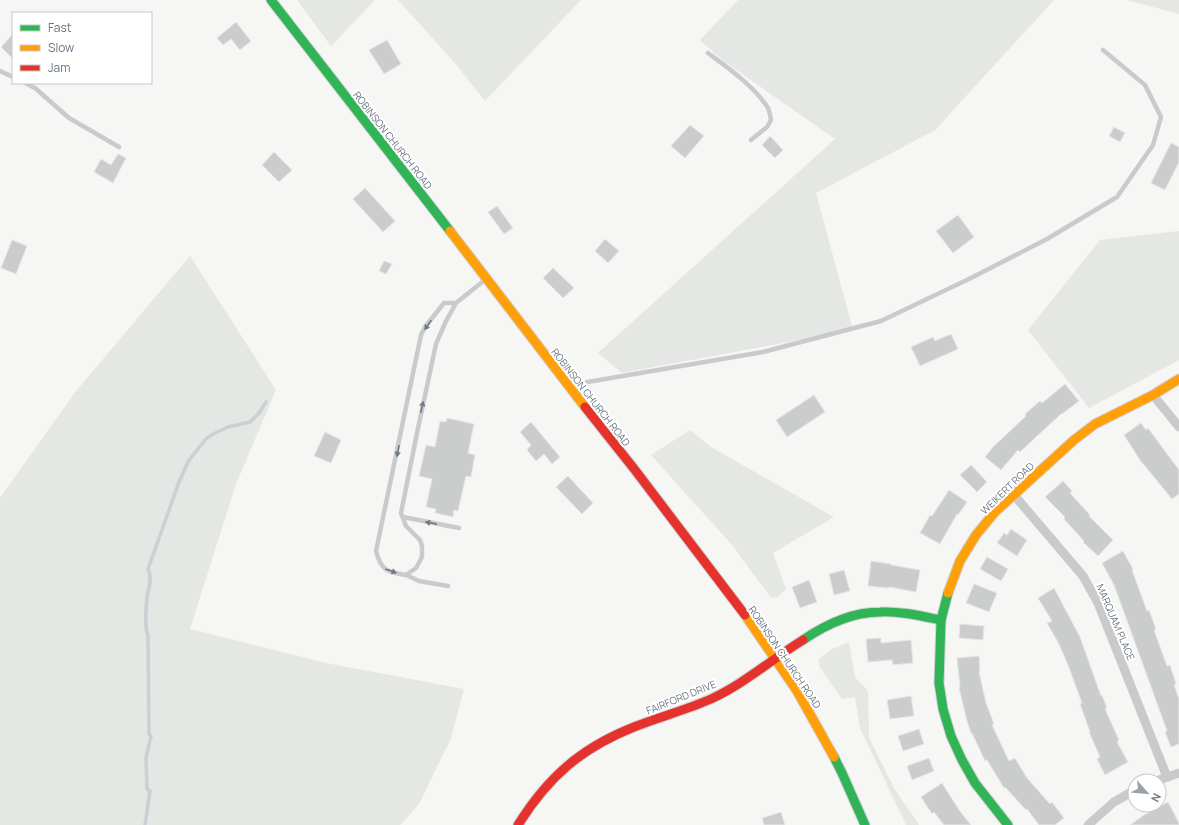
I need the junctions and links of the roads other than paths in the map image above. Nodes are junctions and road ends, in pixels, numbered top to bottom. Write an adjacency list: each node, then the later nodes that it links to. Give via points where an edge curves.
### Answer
1 (271, 0): 9 (street, ROBINSON CHURCH ROAD)
2 (1103, 50): 12 (lane, via 1145,85 1161,117 1153,145 1117,197 1040,242 881,322 763,352)
3 (708, 53): 7 (lane, via 732,71 768,109 771,120 767,127)
4 (0, 71): 5 (lane)
5 (12, 77)
6 (27, 84): 8 (lane, via 69,118)
7 (751, 140)
8 (119, 147)
9 (486, 279): 10 (lane); 12 (street, ROBINSON CHURCH ROAD)
10 (456, 303): 16 (lane, one-way to 10, via 401,513 405,491 436,344); 18 (lane, one-way to 18, via 444,304 421,335 376,551 384,569 390,573)
11 (1179, 379): 13 (street, WEIKERT ROAD)
12 (568, 385): 21 (street, ROBINSON CHURCH ROAD, via 635,470)
13 (1153, 395): 14 (street); 15 (street, WEIKERT ROAD, via 1095,424)
14 (1179, 428)
15 (1014, 495): 20 (street, WEIKERT ROAD, via 995,512 976,535 960,561); 22 (street, MARQUAM PLACE, via 1092,590)
16 (403, 517): 17 (lane, one-way to 16); 18 (lane, via 406,526 420,540 423,552 416,568)
17 (459, 528)
18 (406, 575): 19 (lane)
19 (448, 586)
20 (941, 620): 21 (street, FAIRFORD DRIVE, via 895,612 877,611 860,614 829,625); 28 (street, WEIKERT ROAD, via 939,683 951,736 975,783)
21 (775, 658): 26 (street, FAIRFORD DRIVE, via 716,697 613,736 586,751 551,780); 27 (street, ROBINSON CHURCH ROAD, via 820,731)
22 (1164, 773)
23 (1179, 773): 24 (street)
24 (1167, 777)
25 (1127, 795): 29 (street, via 1114,802)
26 (518, 825)
27 (865, 825)
28 (1008, 825)
29 (1088, 825)

